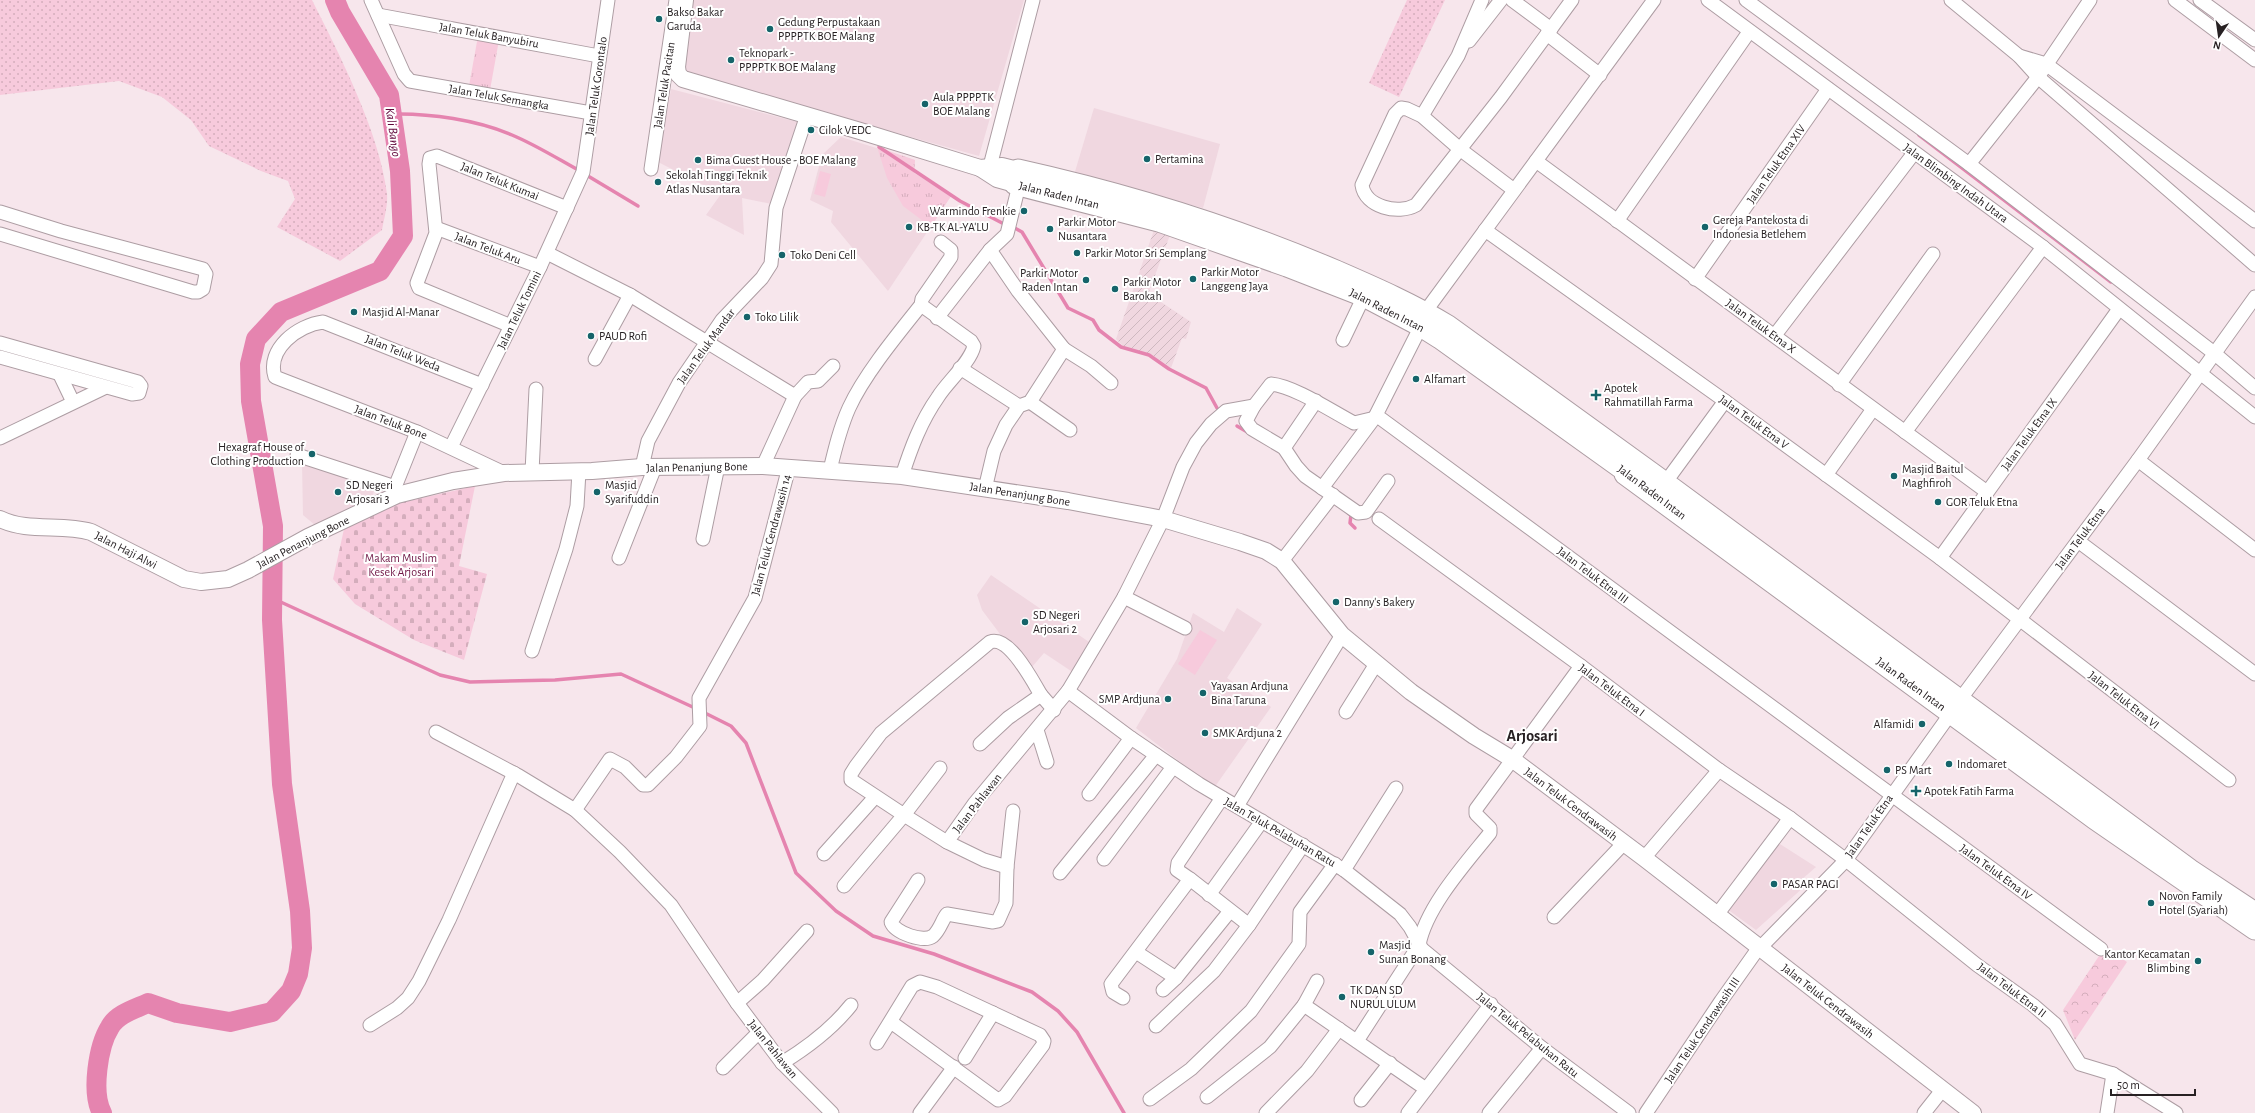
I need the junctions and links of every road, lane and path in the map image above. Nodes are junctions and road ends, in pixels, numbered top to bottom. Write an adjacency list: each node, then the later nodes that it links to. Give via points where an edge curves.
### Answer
1 (371, 0): 16 (street)
2 (608, 0): 21 (street, Jalan Teluk Gorontalo)
3 (682, 0): 30 (street, Jalan Teluk Pacitan, via 677,67 678,74 683,79); 36 (street, Jalan Teluk Pacitan)
4 (1033, 0): 37 (street)
5 (1482, 0): 22 (street)
6 (1501, 0): 22 (street)
7 (1512, 0): 17 (street)
8 (1572, 0): 17 (street)
9 (1654, 0): 26 (street)
10 (1708, 0): 18 (street, Jalan Blimbing Indah Utara)
11 (1746, 0): 35 (street, Jalan Blimbing Indah Utara)
12 (1951, 0): 23 (street)
13 (2090, 0): 25 (street)
14 (2175, 0): 20 (street)
15 (2200, 0): 19 (street)
16 (378, 15): 21 (street, Jalan Teluk Banyubiru); 29 (street, Jalan Teluk Semangka, via 408,79 416,83)
17 (1549, 32): 26 (street); 32 (street)
18 (1749, 32): 28 (street, Jalan Blimbing Indah Utara); 44 (street)
19 (2254, 37): 20 (street)
20 (2243, 51): 24 (street)
21 (599, 56): 29 (street, Jalan Teluk Gorontalo)
22 (1458, 56): 31 (street)
23 (2019, 56): 25 (street); 27 (street)
24 (2255, 60)
25 (2046, 64): 27 (street); 45 (street)
26 (1600, 74): 34 (street)
27 (2038, 77): 35 (street); 54 (street)
28 (1828, 89): 33 (street, Jalan Blimbing Indah Utara); 56 (street, Jalan Teluk Etna XIV)
29 (592, 112): 38 (street, Jalan Teluk Gorontalo)
30 (807, 115): 37 (street); 68 (street, Jalan Teluk Mandar, via 776,208 771,264 762,278 722,320)
31 (1422, 116): 32 (street); 32 (street, via 1404,108 1395,114 1362,181 1362,190 1368,197 1392,209 1403,210 1412,207 1420,201)
32 (1461, 150): 40 (street)
33 (1914, 153): 50 (street, Jalan Blimbing Indah Utara); 66 (street)
34 (1536, 160): 40 (street); 44 (street, Jalan Teluk Etna X)
35 (1969, 164): 71 (street, Jalan Blimbing Indah Utara)
36 (651, 169)
37 (986, 169): 39 (street, Jalan Raden Intan, via 997,180)
38 (583, 172): 41 (street, Jalan Teluk Tomini)
39 (1018, 180): 43 (highway, Jalan Raden Intan, via 1056,186); 51 (street, via 1007,234)
40 (1514, 190): 47 (street)
41 (567, 208): 46 (street, Jalan Teluk Kumai, via 437,156 432,157 429,164); 52 (street, Jalan Teluk Tomini)
42 (0, 212): 48 (street, via 203,269 206,274 203,289 200,292 193,292)
43 (1186, 221): 58 (highway, Jalan Raden Intan, via 1287,266); 63 (highway, Jalan Raden Intan, via 1317,263 1400,298)
44 (1617, 221): 56 (street, Jalan Teluk Etna X)
45 (2255, 221)
46 (436, 228): 55 (street, Jalan Teluk Aru); 65 (street, via 417,283 421,290)
47 (1485, 230): 63 (street); 85 (street, Jalan Teluk Etna V)
48 (0, 234)
49 (941, 242): 60 (street, via 951,250 951,257 922,299)
50 (2043, 247): 61 (street, Jalan Blimbing Indah Utara); 95 (street)
51 (990, 250): 62 (street); 70 (street, via 1018,291)
52 (547, 252): 55 (street, Jalan Teluk Tomini); 57 (street)
53 (1933, 254): 80 (street)
54 (2255, 265)
55 (540, 267): 65 (street, Jalan Teluk Tomini)
56 (1696, 279): 66 (street, Jalan Teluk Etna X)
57 (630, 295): 68 (street); 73 (street)
58 (1364, 296): 63 (highway, Jalan Raden Intan); 67 (street)
59 (2255, 297): 71 (street, Jalan Teluk Etna)
60 (920, 306): 62 (street); 105 (street, via 889,346 849,407 840,429)
61 (2119, 309): 76 (street, Jalan Blimbing Indah Utara); 115 (street, Jalan Teluk Etna IX)
62 (937, 318): 75 (street, via 971,341 974,346)
63 (1423, 319): 91 (street); 112 (highway, Jalan Raden Intan, via 1448,326); 137 (highway, Jalan Raden Intan, via 1627,472 1625,474)
64 (323, 322): 79 (street, Jalan Teluk Weda); 94 (street, Jalan Teluk Bone, via 310,325 280,345 272,367 275,377)
65 (511, 326): 79 (street, Jalan Teluk Tomini)
66 (1775, 335): 80 (street, Jalan Teluk Etna X)
67 (1343, 340)
68 (708, 341): 84 (street); 103 (street, Jalan Teluk Mandar, via 669,399 648,441)
69 (4, 344): 72 (street); 81 (street, via 138,382 140,389 132,394)
70 (1064, 349): 78 (street, via 1091,366); 88 (street)
71 (2214, 353): 76 (street, Jalan Teluk Etna); 82 (street, Jalan Blimbing Indah Utara)
72 (2, 358): 77 (street)
73 (595, 359)
74 (833, 366): 84 (street, via 818,381 808,382)
75 (960, 368): 88 (street); 110 (street, via 938,396 915,436)
76 (2199, 374): 92 (street, Jalan Blimbing Indah Utara); 100 (street, Jalan Teluk Etna)
77 (60, 375): 81 (street); 86 (street)
78 (1111, 383)
79 (482, 385): 97 (street, Jalan Teluk Tomini)
80 (1839, 385): 90 (street, Jalan Teluk Etna X)
81 (104, 388): 86 (street)
82 (2255, 388)
83 (536, 389): 108 (street)
84 (795, 396): 102 (street)
85 (1725, 401): 109 (street, Jalan Teluk Etna V); 112 (street)
86 (73, 402): 96 (street)
87 (1316, 402): 89 (street, via 1271,384); 91 (street, via 1354,423); 98 (street)
88 (1024, 404): 93 (street); 113 (street, via 996,446)
89 (1254, 406): 98 (street, via 1246,419 1247,425); 118 (street, via 1226,411 1211,424 1183,467)
90 (1873, 409): 95 (street, Jalan Teluk Etna X); 109 (street)
91 (1376, 417): 116 (street); 154 (street, Jalan Teluk Etna III)
92 (2255, 417)
93 (1070, 430)
94 (417, 432): 97 (street, Jalan Teluk Bone); 114 (street)
95 (1905, 432): 115 (street, Jalan Teluk Etna X)
96 (0, 438)
97 (451, 446): 107 (street, Jalan Teluk Bone)
98 (1284, 448): 116 (street, via 1300,472)
99 (296, 455): 114 (street)
100 (2138, 460): 121 (street, Jalan Teluk Etna); 122 (street)
101 (718, 466): 102 (street, Jalan Penanjung Bone); 103 (street, Jalan Penanjung Bone); 120 (street)
102 (763, 466): 104 (street, Jalan Penanjung Bone)
103 (649, 467): 106 (street, Jalan Penanjung Bone); 123 (street, Jalan Teluk Mandar)
104 (789, 467): 105 (street, Jalan Penanjung Bone); 158 (street, Jalan Teluk Cendrawasih 14, via 755,598 699,698 700,726 673,761 648,785 643,785 625,767 610,759)
105 (830, 470): 110 (street, Jalan Penanjung Bone)
106 (579, 471): 108 (street, Jalan Penanjung Bone); 131 (street, via 577,506 566,549)
107 (504, 472): 108 (street, Jalan Penanjung Bone); 114 (street, Jalan Penanjung Bone)
108 (532, 472)
109 (1826, 475): 124 (street, Jalan Teluk Etna V)
110 (902, 476): 113 (street, Jalan Penanjung Bone)
111 (1388, 481): 116 (street, via 1363,514)
112 (1664, 483): 137 (highway, Jalan Raden Intan)
113 (985, 489): 118 (street, Jalan Penanjung Bone)
114 (396, 491): 126 (street, Jalan Penanjung Bone)
115 (1987, 492): 124 (street, Jalan Teluk Etna IX)
116 (1329, 495): 125 (street)
117 (0, 519): 126 (street, Jalan Haji Alwi, via 22,527 81,529 91,532 184,579 213,582 228,579)
118 (1163, 519): 125 (street, Jalan Teluk Cendrawasih, via 1256,547); 127 (street)
119 (1379, 519): 133 (street, Jalan Teluk Etna I)
120 (703, 539)
121 (2078, 541): 128 (street, Jalan Teluk Etna); 134 (street)
122 (2255, 550)
123 (619, 558)
124 (1940, 558): 128 (street, Jalan Teluk Etna V)
125 (1282, 561): 130 (street, Jalan Teluk Cendrawasih)
126 (248, 570)
127 (1124, 597): 129 (street); 135 (street)
128 (2019, 619): 137 (street, Jalan Teluk Etna); 151 (street, Jalan Teluk Etna VI)
129 (1185, 628)
130 (1342, 635): 132 (street, Jalan Teluk Cendrawasih); 157 (street)
131 (532, 651)
132 (1376, 664): 139 (street); 145 (street, Jalan Teluk Cendrawasih, via 1440,713)
133 (1581, 666): 145 (street); 149 (street, Jalan Teluk Etna I)
134 (2255, 674)
135 (1068, 691): 138 (street, Jalan Pahlawan); 142 (street, Jalan Teluk Pelabuhan Ratu)
136 (1041, 694): 138 (street); 143 (street, via 1008,718); 155 (street, Jalan Pahlawan, via 1011,649 999,641 990,642 924,699 895,720 881,733 856,766 851,774 852,781)
137 (1955, 707): 154 (street, Jalan Teluk Etna); 178 (highway, Jalan Raden Intan); 182 (highway, Jalan Raden Intan, via 2094,818)
138 (1054, 710): 140 (street, Jalan Pahlawan)
139 (1346, 712)
140 (1037, 730): 146 (street); 163 (street, Jalan Pahlawan, via 974,804)
141 (436, 732): 150 (street, Jalan Pahlawan)
142 (1131, 738): 144 (street, Jalan Teluk Pelabuhan Ratu); 153 (street)
143 (980, 744)
144 (1156, 755): 147 (street, Jalan Teluk Pelabuhan Ratu); 172 (street)
145 (1512, 759): 164 (street, Jalan Teluk Cendrawasih); 184 (street, via 1475,810 1490,828 1490,832 1450,884 1428,920)
146 (1047, 762)
147 (1174, 767): 156 (street, Jalan Teluk Pelabuhan Ratu); 167 (street)
148 (940, 768): 160 (street)
149 (1719, 770): 161 (street, Jalan Teluk Etna I); 168 (street)
150 (514, 773): 158 (street, Jalan Pahlawan); 198 (street, via 419,981 408,998 397,1008)
151 (2229, 780)
152 (1396, 788): 171 (street)
153 (1089, 794)
154 (1890, 795): 169 (street, Jalan Teluk Etna); 186 (street, Jalan Teluk Etna IV)
155 (875, 797): 160 (street, Jalan Pahlawan); 166 (street)
156 (1222, 798): 157 (street, Jalan Teluk Pelabuhan Ratu); 174 (street, via 1178,863 1177,870)
157 (1237, 806): 162 (street, Jalan Teluk Pelabuhan Ratu)
158 (575, 810): 192 (street, Jalan Pahlawan, via 620,852 671,906)
159 (1013, 811): 170 (street)
160 (904, 815): 163 (street, Jalan Pahlawan); 175 (street)
161 (1790, 818): 169 (street, Jalan Teluk Etna I); 179 (street)
162 (1262, 821): 165 (street, Jalan Teluk Pelabuhan Ratu); 176 (street)
163 (947, 842): 170 (street)
164 (1624, 843): 168 (street, Jalan Teluk Cendrawasih); 180 (street)
165 (1303, 845): 171 (street, Jalan Teluk Pelabuhan Ratu); 181 (street)
166 (824, 854)
167 (1104, 858)
168 (1644, 858): 179 (street, Jalan Teluk Cendrawasih)
169 (1846, 860): 185 (street, Jalan Teluk Etna); 210 (street, Jalan Teluk Etna II, via 2055,1024 2080,1064)
170 (1007, 867): 173 (street, via 1006,903 998,921 947,914 935,935 927,938 902,932 894,928 891,922)
171 (1339, 867): 184 (street, Jalan Teluk Pelabuhan Ratu, via 1400,914); 214 (street, via 1300,912 1298,946 1256,1005 1236,1028 1191,1069)
172 (1060, 873)
173 (918, 880)
174 (1190, 880): 176 (street); 187 (street)
175 (844, 886)
176 (1209, 895): 177 (street)
177 (1230, 912): 181 (street); 188 (street)
178 (2255, 913)
179 (1716, 916): 185 (street, Jalan Teluk Cendrawasih)
180 (1554, 917)
181 (1249, 925): 199 (street, via 1214,971)
182 (2255, 929)
183 (807, 931): 192 (street, via 763,980)
184 (1419, 945): 193 (street, Jalan Teluk Pelabuhan Ratu); 202 (street)
185 (1759, 948): 212 (street, Jalan Teluk Cendrawasih); 222 (street, Jalan Teluk Cendrawasih III)
186 (2101, 949)
187 (1136, 952): 188 (street); 191 (street, via 1110,985 1113,992)
188 (1176, 978): 190 (street)
189 (1317, 981): 195 (street)
190 (1163, 990)
191 (1123, 998)
192 (737, 1003): 201 (street, Jalan Pahlawan)
193 (1491, 1004): 204 (street, Jalan Teluk Pelabuhan Ratu); 211 (street)
194 (851, 1005): 206 (street, via 839,1020 816,1040)
195 (1304, 1005): 200 (street); 213 (street, via 1270,1047)
196 (993, 1013): 197 (street, via 937,987 919,982 912,986); 205 (street); 208 (street, via 1040,1035 1044,1040 1043,1045 1005,1096 998,1100)
197 (890, 1022): 203 (street); 208 (street)
198 (370, 1025)
199 (1156, 1026)
200 (1339, 1028): 202 (street); 220 (street, via 1307,1071)
201 (759, 1032): 206 (street, Jalan Pahlawan); 209 (street)
202 (1357, 1041): 207 (street)
203 (877, 1043)
204 (1542, 1048): 218 (street, Jalan Teluk Pelabuhan Ratu); 221 (street)
205 (965, 1058)
206 (782, 1063): 219 (street, Jalan Pahlawan)
207 (1390, 1063): 211 (street); 215 (street)
208 (954, 1067): 216 (street)
209 (724, 1068)
210 (2113, 1074): 225 (street); 226 (street, Jalan Teluk Etna II)
211 (1426, 1089): 217 (street)
212 (1943, 1089): 223 (street); 224 (street, Jalan Teluk Cendrawasih)
213 (1207, 1097)
214 (1150, 1099)
215 (1361, 1100)
216 (927, 1110)
217 (1413, 1111)
218 (1625, 1112)
219 (832, 1113)
220 (1266, 1113)
221 (1489, 1113)
222 (1646, 1113)
223 (1924, 1113)
224 (1974, 1113)
225 (2107, 1113)
226 (2176, 1113)

